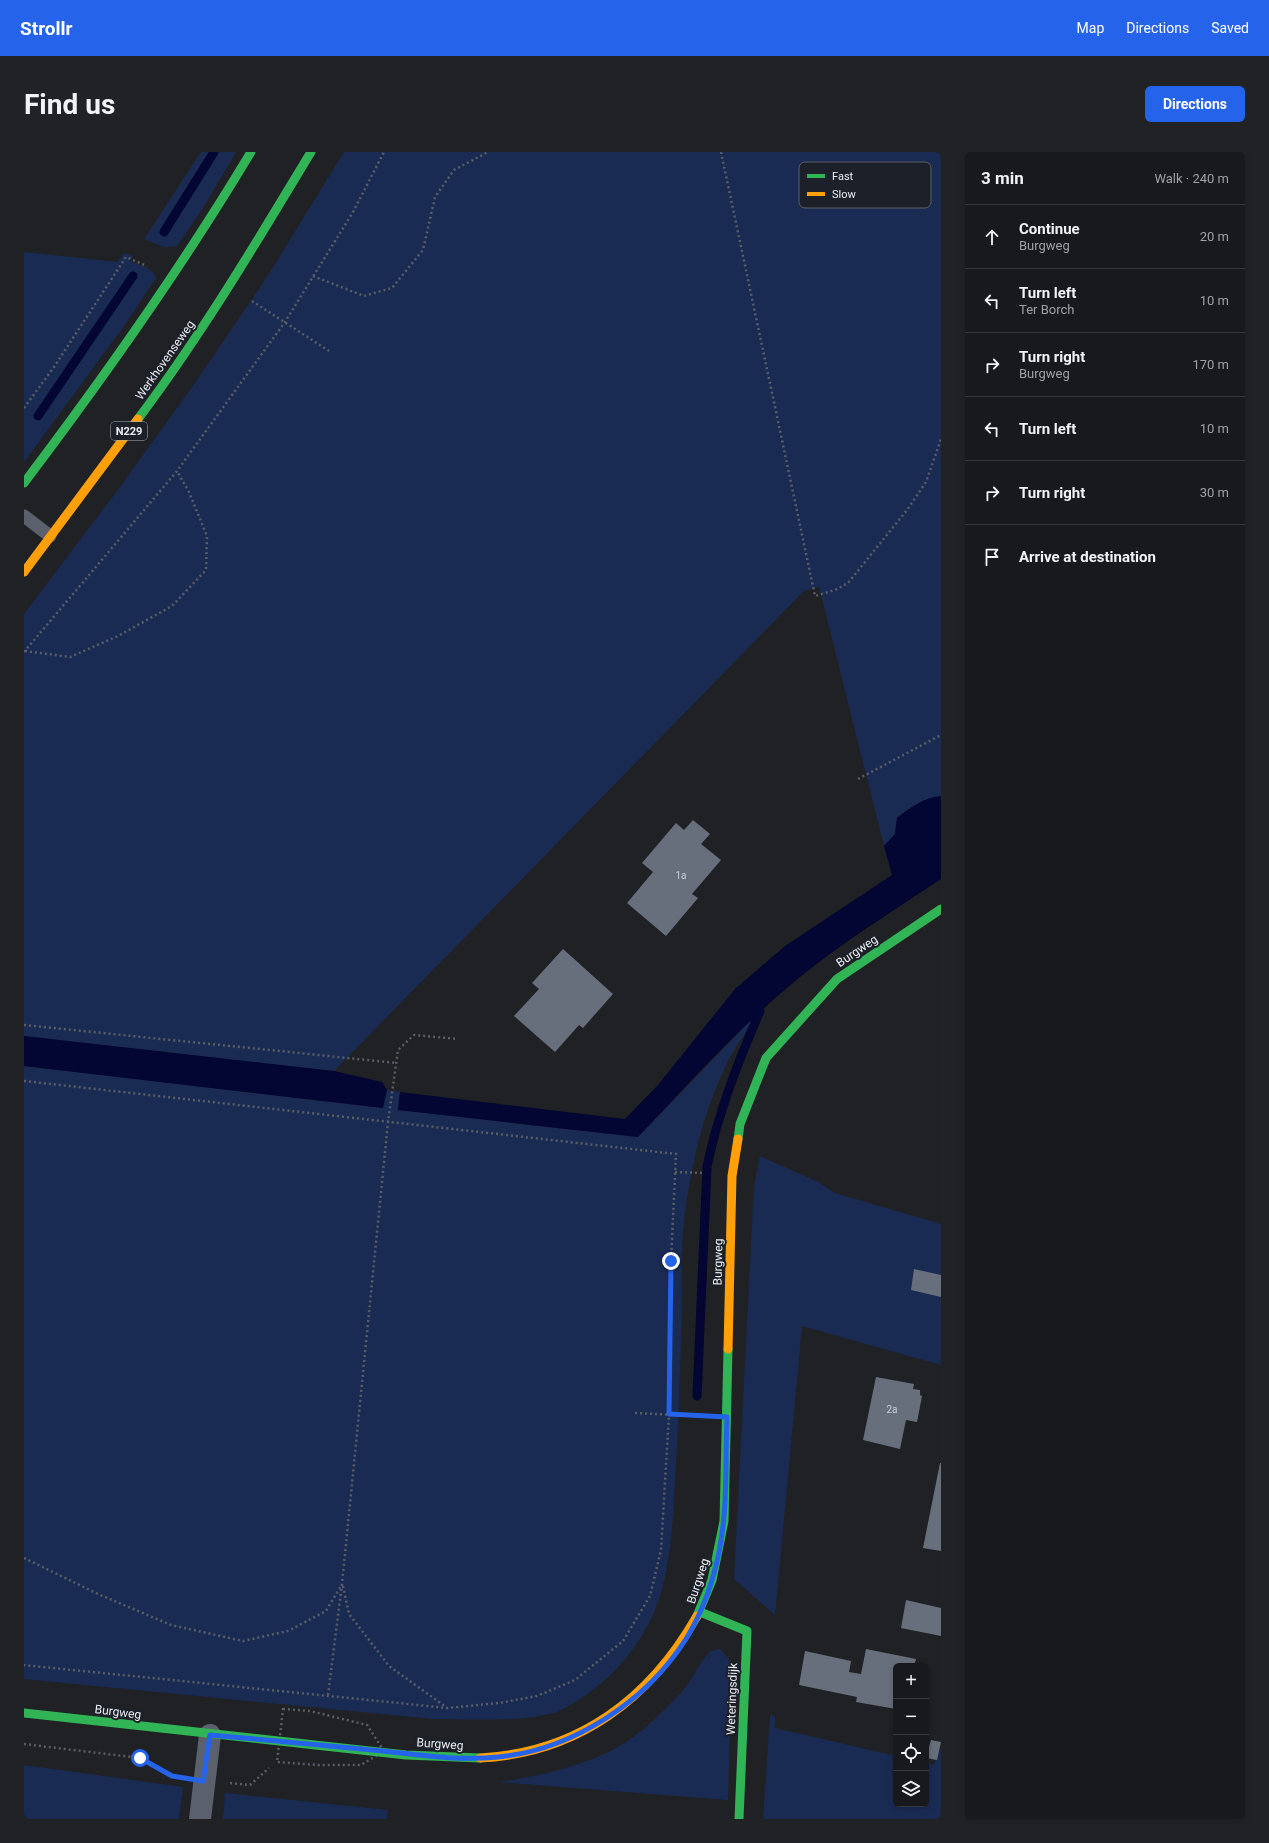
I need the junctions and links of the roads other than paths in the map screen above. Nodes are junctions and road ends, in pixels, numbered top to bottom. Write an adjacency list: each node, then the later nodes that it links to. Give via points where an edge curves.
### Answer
1 (251, 152): 3 (main road, via 153,307 103,379)
2 (311, 152): 5 (main road, Werkhovenseweg / N229, via 229,288 174,371)
3 (24, 483)
4 (24, 516): 5 (lane)
5 (50, 536): 6 (main road, Werkhovenseweg / N229)
6 (24, 572)
7 (941, 910): 8 (main road, Burgweg, via 837,979 766,1058 740,1124 732,1176 724,1521 719,1552)
8 (700, 1612): 10 (main road, Burgweg, via 686,1639 668,1663 623,1706 573,1736 523,1752 498,1757 437,1758); 12 (main road, Weteringsdijk, via 747,1631)
9 (24, 1713): 10 (main road, Burgweg)
10 (210, 1735): 11 (street)
11 (200, 1819)
12 (739, 1819)

